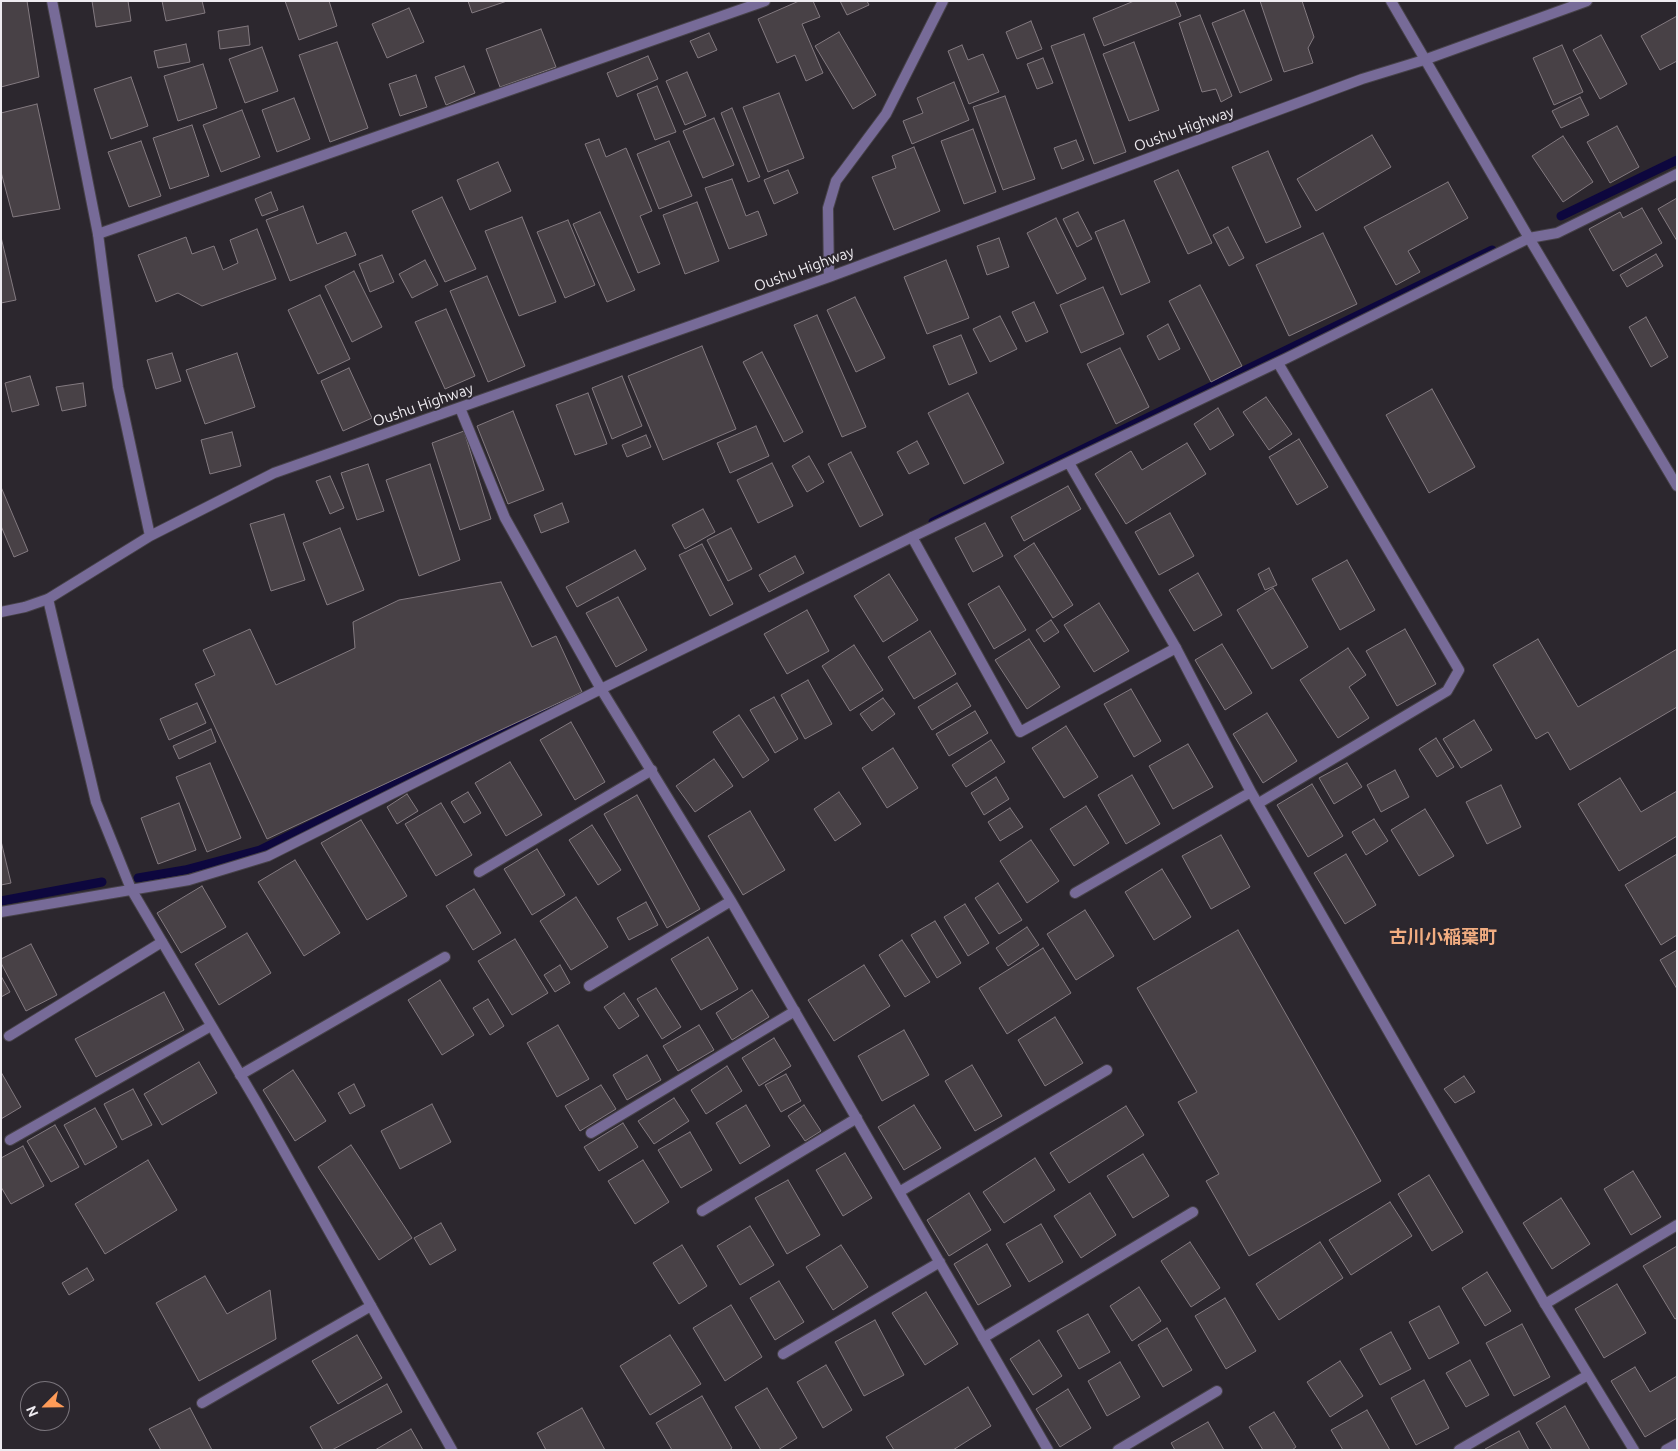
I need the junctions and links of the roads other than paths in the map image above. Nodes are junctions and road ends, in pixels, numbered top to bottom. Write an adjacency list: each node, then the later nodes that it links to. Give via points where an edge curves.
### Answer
1 (52, 1): 8 (street)
2 (765, 1): 8 (street)
3 (942, 1): 10 (street, via 886,114 836,181 828,208)
4 (1391, 1): 6 (street)
5 (1587, 1): 6 (street, Oushu Highway)
6 (1424, 60): 9 (street); 10 (street, Oushu Highway, via 1362,79)
7 (1677, 174): 9 (street, via 1557,233)
8 (98, 234): 15 (street, via 118,387)
9 (1529, 238): 11 (street); 14 (street)
10 (829, 277): 12 (street, Oushu Highway)
11 (1278, 363): 13 (street); 23 (street, via 1459,670 1447,691)
12 (460, 408): 15 (street, Oushu Highway, via 274,473); 20 (street, via 505,518)
13 (1068, 462): 16 (street); 19 (street)
14 (1677, 486)
15 (150, 536): 17 (street, Oushu Highway)
16 (912, 537): 19 (street, via 1020,732); 20 (street)
17 (48, 599): 18 (street, Oushu Highway); 25 (street, via 96,802)
18 (1, 612)
19 (1176, 648): 22 (street)
20 (602, 689): 21 (street); 25 (street, via 268,856 189,880)
21 (652, 770): 24 (street); 27 (street)
22 (1251, 792): 23 (street); 26 (street)
23 (1259, 803): 45 (street)
24 (478, 872)
25 (131, 889): 28 (street); 29 (street)
26 (1074, 893)
27 (731, 901): 31 (street); 32 (street)
28 (1, 912)
29 (162, 942): 33 (street); 34 (street)
30 (445, 956): 36 (street)
31 (589, 986)
32 (794, 1011): 37 (street); 38 (street)
33 (211, 1026): 36 (street); 39 (street)
34 (9, 1036)
35 (1107, 1070): 40 (street)
36 (240, 1075): 46 (street)
37 (857, 1118): 40 (street); 41 (street)
38 (590, 1133)
39 (10, 1140)
40 (899, 1192): 44 (street)
41 (702, 1211)
42 (1193, 1212): 47 (street)
43 (1677, 1225): 45 (street)
44 (940, 1262): 47 (street); 48 (street)
45 (1545, 1304): 49 (street)
46 (371, 1306): 51 (street); 53 (street)
47 (983, 1338): 54 (street)
48 (784, 1354)
49 (1588, 1375): 56 (street); 57 (street)
50 (1217, 1391): 55 (street)
51 (202, 1403)
52 (1677, 1444): 58 (street)
53 (452, 1450)
54 (1048, 1450)
55 (1118, 1450)
56 (1459, 1450)
57 (1634, 1450)
58 (1666, 1450)

